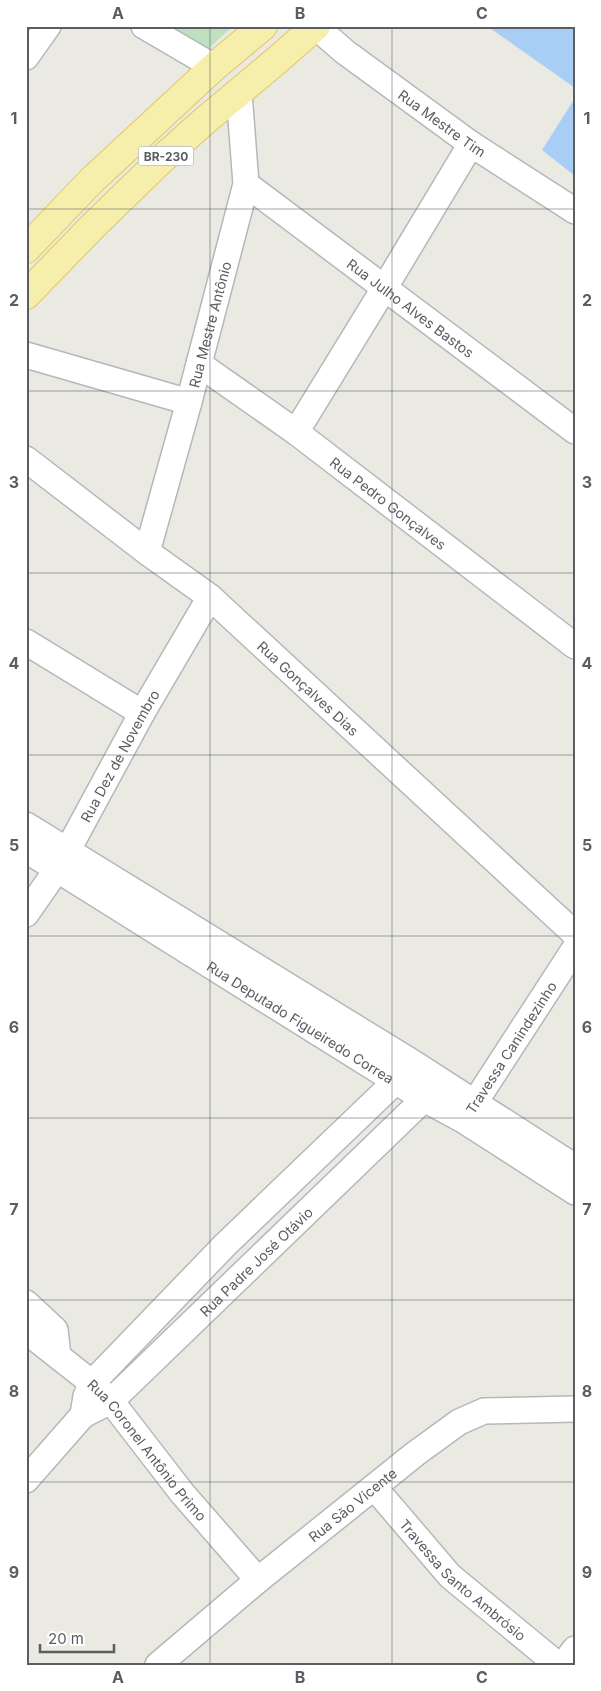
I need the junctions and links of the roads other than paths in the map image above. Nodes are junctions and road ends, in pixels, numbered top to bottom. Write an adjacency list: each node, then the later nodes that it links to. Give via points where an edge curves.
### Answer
1 (48, 26): 5 (street)
2 (144, 26): 6 (street)
3 (263, 26): 6 (main road, BR-230)
4 (316, 26): 7 (main road, BR-230); 8 (street, Rua Mestre Tim, via 346,52)
5 (26, 57)
6 (214, 68): 11 (main road, BR-230, via 91,181)
7 (239, 93): 9 (street, Rua Mestre Antônio); 13 (main road, BR-230, via 162,159)
8 (471, 144): 10 (street, Rua Mestre Tim); 12 (street)
9 (246, 184): 12 (street, Rua Julho Alves Bastos); 15 (street, Rua Mestre Antônio)
10 (575, 211)
11 (26, 249)
12 (385, 287): 17 (street, Rua Julho Alves Bastos); 18 (street)
13 (26, 295)
14 (26, 355): 16 (street)
15 (199, 364): 16 (street, Rua Mestre Antônio); 18 (street, Rua Pedro Gonçalves)
16 (189, 402): 20 (street, Rua Mestre Antônio)
17 (575, 431)
18 (296, 432): 23 (street, Rua Pedro Gonçalves)
19 (26, 459): 20 (street, Rua Gonçalves Dias)
20 (147, 552): 21 (street, Rua Gonçalves Dias)
21 (210, 597): 24 (street, Rua Dez de Novembro); 29 (street, Rua Gonçalves Dias)
22 (26, 642): 24 (street)
23 (575, 646)
24 (142, 713): 27 (street, Rua Dez de Novembro)
25 (26, 825): 27 (street, Rua Deputado Figueiredo Correa)
26 (26, 850): 27 (street, Rua Deputado Figueiredo Correa)
27 (62, 859): 28 (street, Rua Dez de Novembro); 31 (street, Rua Deputado Figueiredo Correa)
28 (26, 914)
29 (575, 934)
30 (575, 948): 34 (street, Travessa Canindezinho)
31 (403, 1071): 32 (street, Rua Deputado Figueiredo Correa); 33 (street, Rua Deputado Figueiredo Correa); 35 (street, Rua Padre José Otávio)
32 (440, 1080): 33 (street, Rua Padre José Otávio); 34 (street, Rua Deputado Figueiredo Correa)
33 (424, 1099): 34 (street, Rua Deputado Figueiredo Correa); 37 (street, Rua Padre José Otávio)
34 (469, 1111): 36 (street, Rua Deputado Figueiredo Correa); 38 (street, Rua Deputado Figueiredo Correa)
35 (330, 1145): 37 (street); 39 (street, Rua Padre José Otávio)
36 (575, 1167)
37 (352, 1168): 40 (street, Rua Padre José Otávio)
38 (575, 1192)
39 (225, 1245): 40 (street); 41 (street, Rua Padre José Otávio)
40 (248, 1268): 43 (street, Rua Padre José Otávio)
41 (171, 1301): 43 (street); 46 (street, Rua Padre José Otávio)
42 (26, 1303): 45 (street, via 55,1330)
43 (193, 1322): 47 (street, Rua Padre José Otávio)
44 (26, 1331): 45 (street, Rua Coronel Antônio Primo)
45 (58, 1356): 46 (street, Rua Coronel Antônio Primo)
46 (92, 1383): 47 (street, Rua Coronel Antônio Primo); 49 (street, Rua Padre José Otávio)
47 (111, 1402): 49 (street, Rua Padre José Otávio); 52 (street, Rua Coronel Antônio Primo, via 182,1493)
48 (575, 1409): 51 (street, Rua São Vicente, via 484,1411 459,1422)
49 (83, 1415): 50 (street, Rua Padre José Otávio)
50 (26, 1480)
51 (374, 1487): 52 (street, Rua São Vicente); 55 (street, Travessa Santo Ambrósio, via 450,1576)
52 (258, 1580): 54 (street, Rua São Vicente)
53 (575, 1649): 56 (street)
54 (158, 1665)
55 (558, 1665)
56 (563, 1665)

